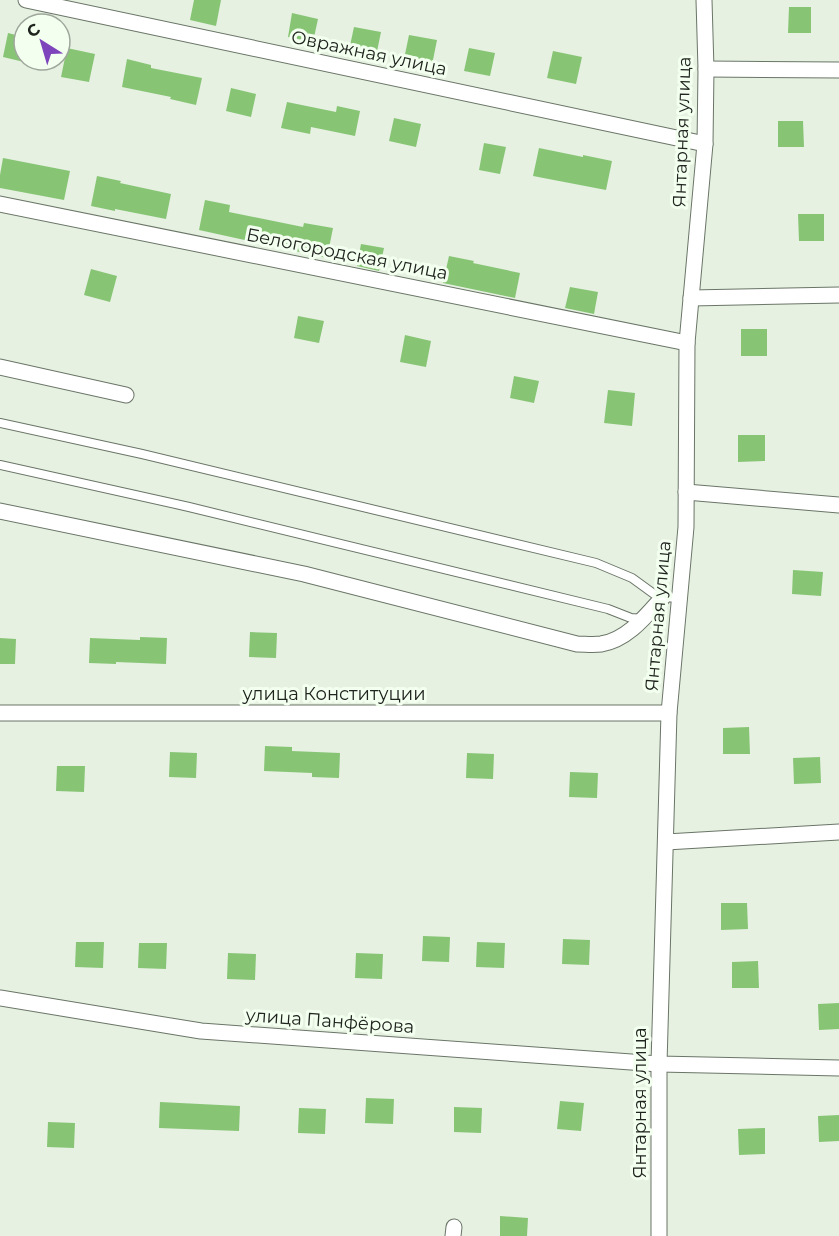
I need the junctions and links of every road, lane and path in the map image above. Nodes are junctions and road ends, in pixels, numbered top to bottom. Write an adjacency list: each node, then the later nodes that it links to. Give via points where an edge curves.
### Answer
1 (26, 0): 5 (street, Овражная улица)
2 (704, 0): 3 (street, Янтарная улица)
3 (706, 69): 4 (street); 5 (street, Янтарная улица)
4 (839, 70)
5 (705, 144): 8 (street, Янтарная улица)
6 (0, 204): 9 (street, Белогородская улица)
7 (839, 295): 8 (street)
8 (691, 298): 9 (street, Янтарная улица)
9 (687, 343): 14 (street, Янтарная улица)
10 (0, 367): 11 (street)
11 (126, 395)
12 (0, 423): 17 (lane, via 596,563 633,578)
13 (0, 465): 19 (lane, via 189,507)
14 (686, 492): 15 (street); 18 (street, Янтарная улица)
15 (839, 505)
16 (0, 511): 19 (street, via 304,574 577,644 603,644)
17 (663, 597): 18 (lane); 19 (street)
18 (679, 598): 21 (street, Янтарная улица)
19 (643, 619)
20 (0, 713): 21 (street, улица Конституции)
21 (669, 713): 23 (street, Янтарная улица)
22 (839, 832): 23 (street)
23 (666, 842): 25 (street, Янтарная улица)
24 (0, 998): 25 (street, улица Панфёрова, via 201,1031)
25 (659, 1064): 26 (street, улица Панфёрова); 27 (street, Янтарная улица)
26 (839, 1068)
27 (659, 1236)

